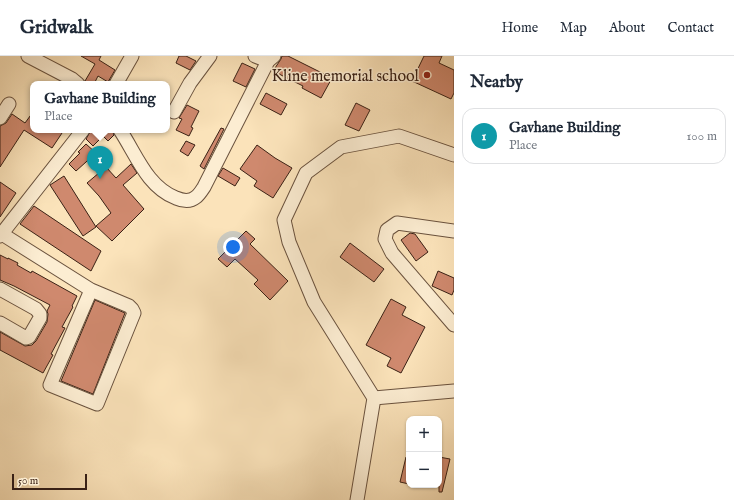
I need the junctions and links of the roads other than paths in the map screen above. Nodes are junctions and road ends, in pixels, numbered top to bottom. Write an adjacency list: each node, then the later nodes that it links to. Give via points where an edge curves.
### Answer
1 (28, 56): 6 (street)
2 (132, 56): 7 (street)
3 (210, 56): 9 (street, via 190,83)
4 (255, 56): 5 (street)
5 (271, 59): 12 (street, via 204,188 196,198 184,201 159,188 139,163)
6 (74, 81)
7 (118, 81)
8 (9, 104): 10 (street)
9 (174, 112)
10 (0, 118)
11 (81, 133): 15 (street)
12 (122, 133)
13 (454, 155): 21 (street, via 399,136 342,147 306,173 284,220 289,242 314,302)
14 (454, 231): 19 (street, via 397,223 387,230 385,240 392,252)
15 (1, 235): 17 (street)
16 (0, 289): 18 (street, via 36,309 40,314 29,337 26,338)
17 (91, 290): 17 (street, via 129,306 134,313 97,404 50,385)
18 (0, 323)
19 (454, 325)
20 (454, 391): 21 (street)
21 (374, 398): 22 (street)
22 (357, 500)

